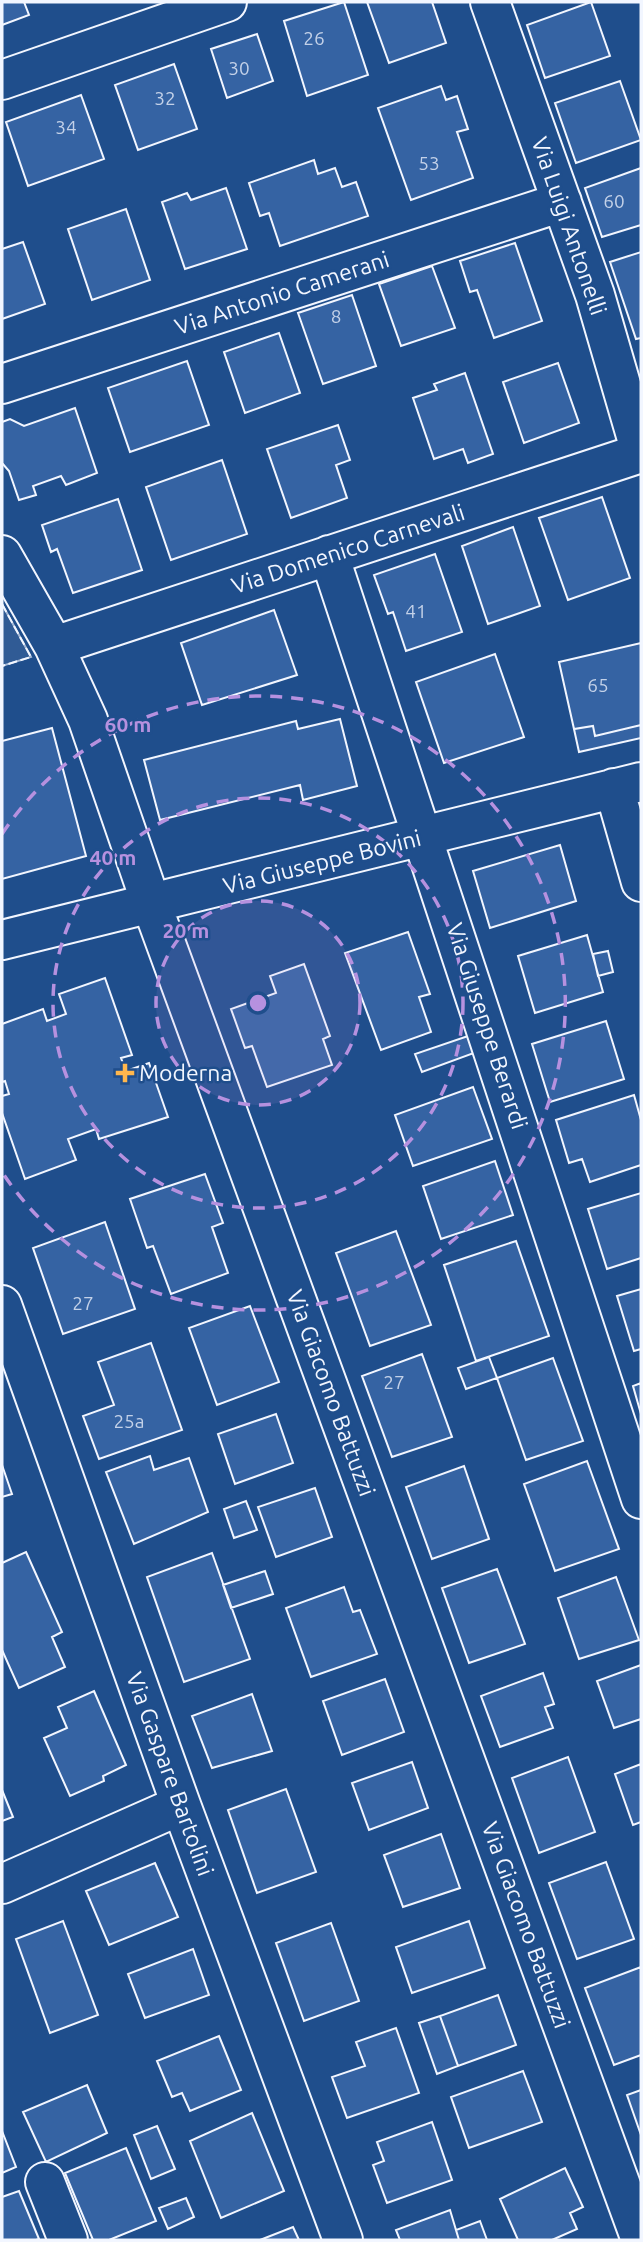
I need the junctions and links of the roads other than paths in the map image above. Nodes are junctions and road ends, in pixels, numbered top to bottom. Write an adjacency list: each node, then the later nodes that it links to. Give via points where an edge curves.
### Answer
1 (227, 2): 3 (street)
2 (490, 2): 4 (street, Via Luigi Antonelli)
3 (2, 80)
4 (562, 202): 5 (street, Via Antonio Camerani); 6 (street, Via Luigi Antonelli, via 595,295)
5 (2, 384)
6 (641, 453): 8 (street, Via Domenico Carnevali)
7 (2, 555): 9 (street, Via Giacomo Battuzzi)
8 (329, 555): 9 (street, Via Domenico Carnevali); 11 (street, Via Giuseppe Berardi)
9 (54, 646): 13 (street, Via Giacomo Battuzzi, via 88,720)
10 (628, 785): 11 (street, Via Giuseppe Bovini); 12 (street, via 627,832)
11 (425, 836): 13 (street, Via Giuseppe Bovini); 16 (street, Via Giuseppe Berardi)
12 (641, 882)
13 (151, 903): 14 (street, Via Giuseppe Bovini); 22 (street, Via Giacomo Battuzzi)
14 (2, 940)
15 (2, 1305): 17 (street, Via Gaspare Bartolini)
16 (641, 1499)
17 (181, 1805): 18 (street); 21 (street, Via Gaspare Bartolini)
18 (2, 1884)
19 (45, 2182): 20 (street)
20 (68, 2240)
21 (343, 2240)
22 (641, 2240)

